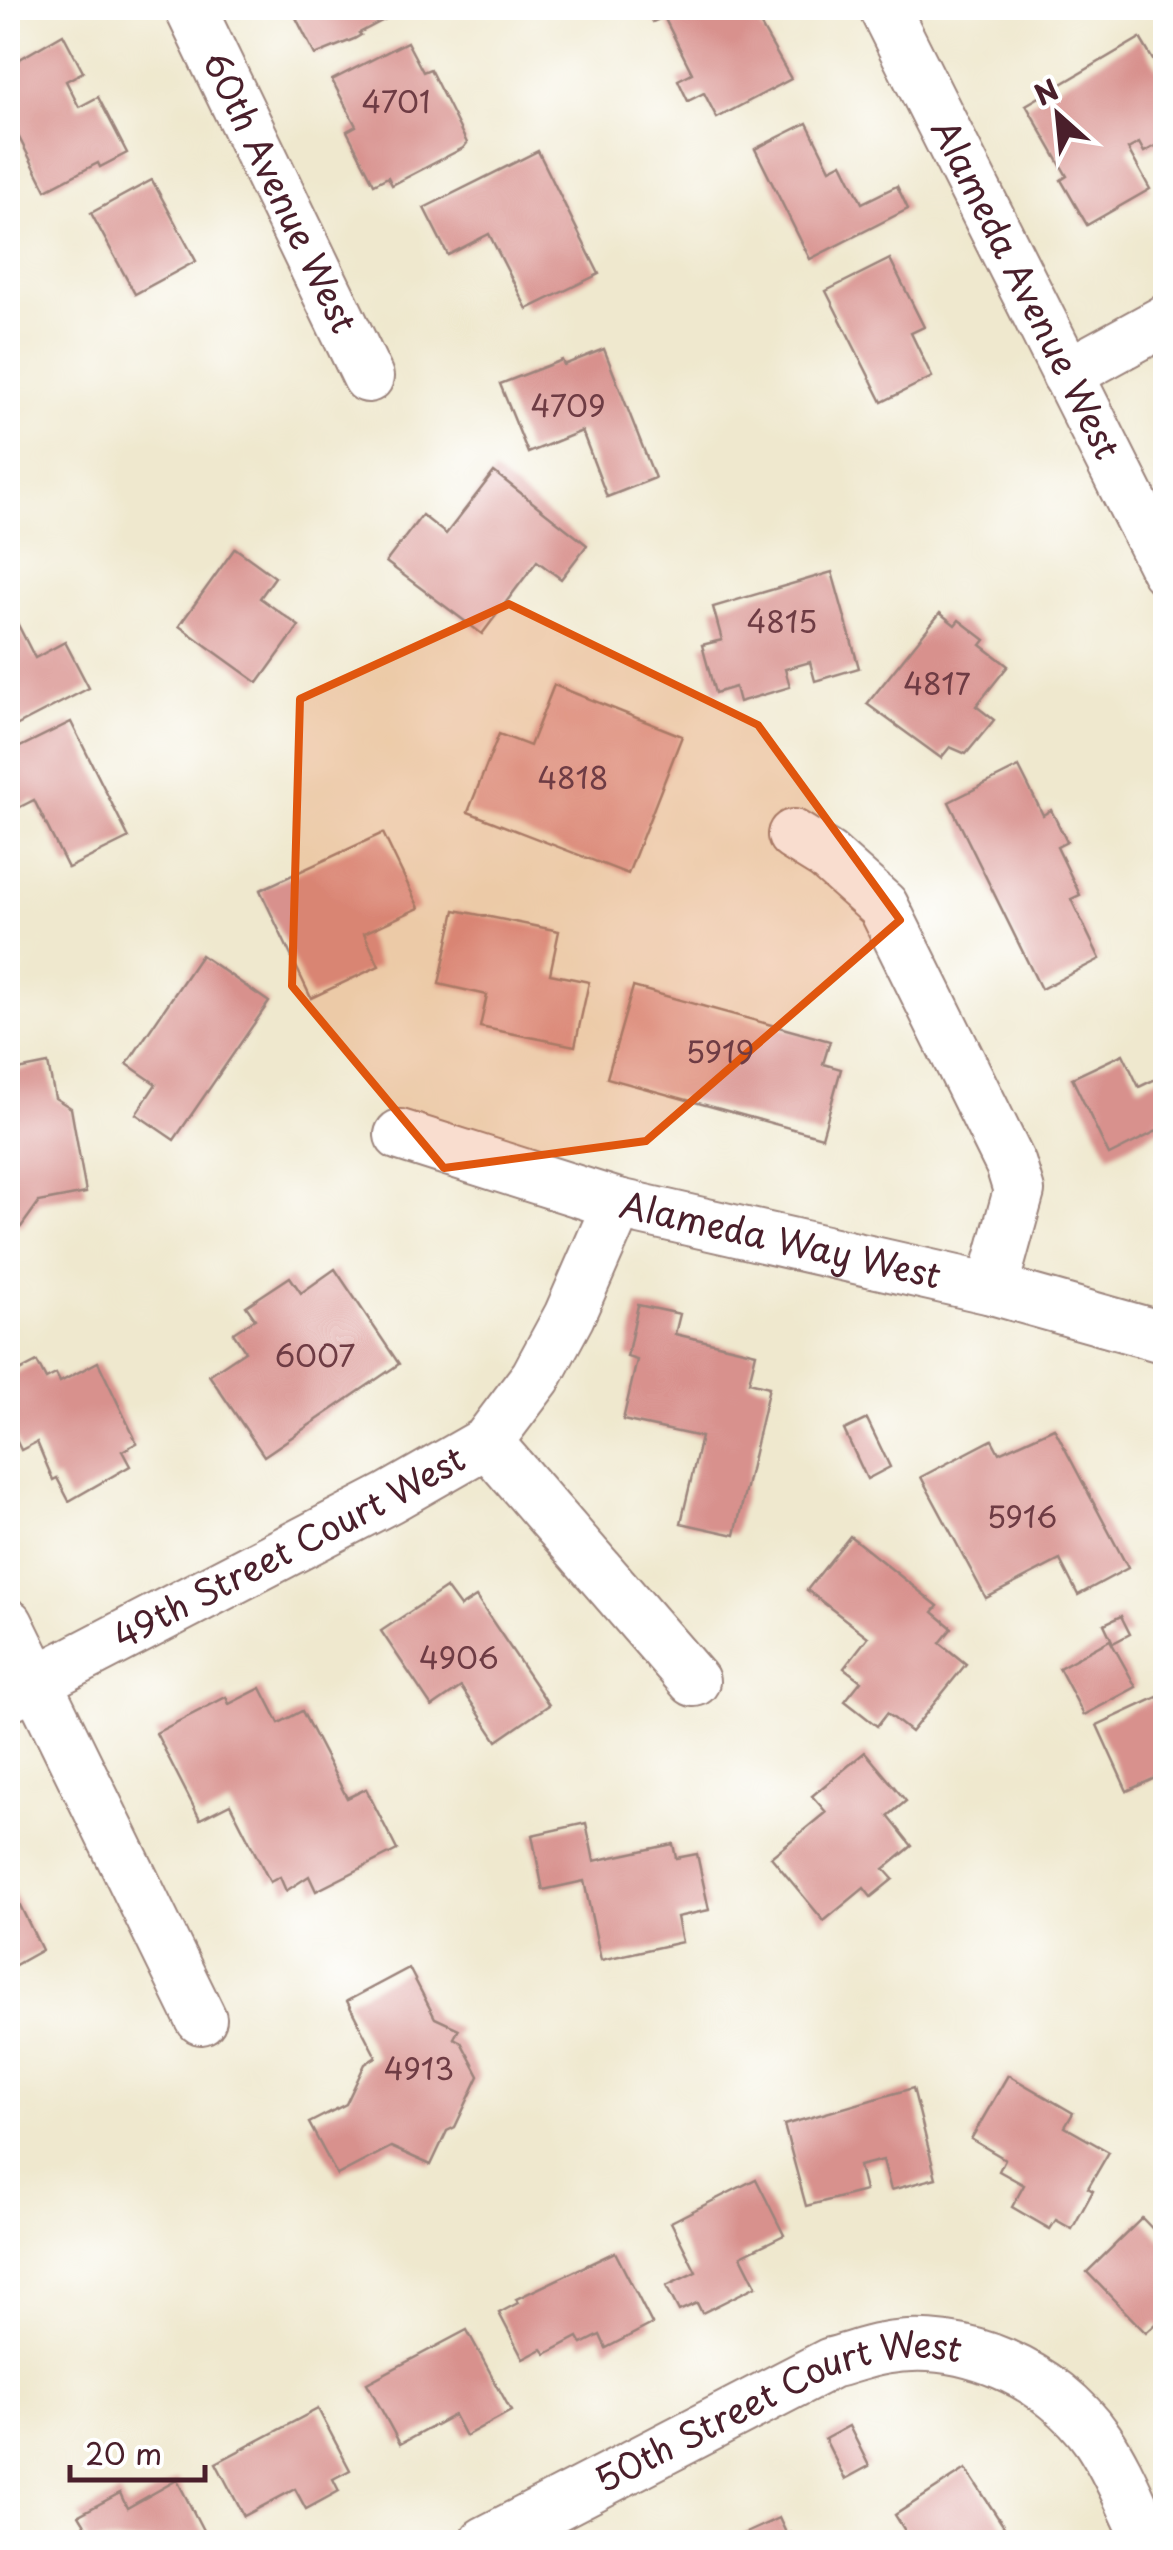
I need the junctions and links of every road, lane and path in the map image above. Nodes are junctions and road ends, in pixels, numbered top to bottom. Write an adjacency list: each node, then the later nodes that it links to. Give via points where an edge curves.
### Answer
1 (190, 8): 5 (street, 60th Avenue West)
2 (884, 8): 4 (street, Alameda Avenue West)
3 (1166, 320): 4 (street)
4 (1067, 374): 6 (street, Alameda Avenue West)
5 (368, 377)
6 (1166, 570)
7 (793, 835): 10 (street, via 883,906 1011,1165 1019,1191)
8 (400, 1135): 9 (street, Alameda Way West)
9 (618, 1204): 10 (street, Alameda Way West); 12 (street, 49th Street Court West, via 536,1377)
10 (992, 1289): 11 (street, Alameda Way West)
11 (1166, 1338)
12 (487, 1442): 14 (street); 15 (street, 49th Street Court West)
13 (8, 1624): 15 (street)
14 (694, 1681)
15 (22, 1689): 16 (street)
16 (201, 2019)
17 (486, 2542): 18 (street, 50th Street Court West, via 831,2363 885,2348 978,2355 1060,2398 1098,2440)
18 (1150, 2542)

